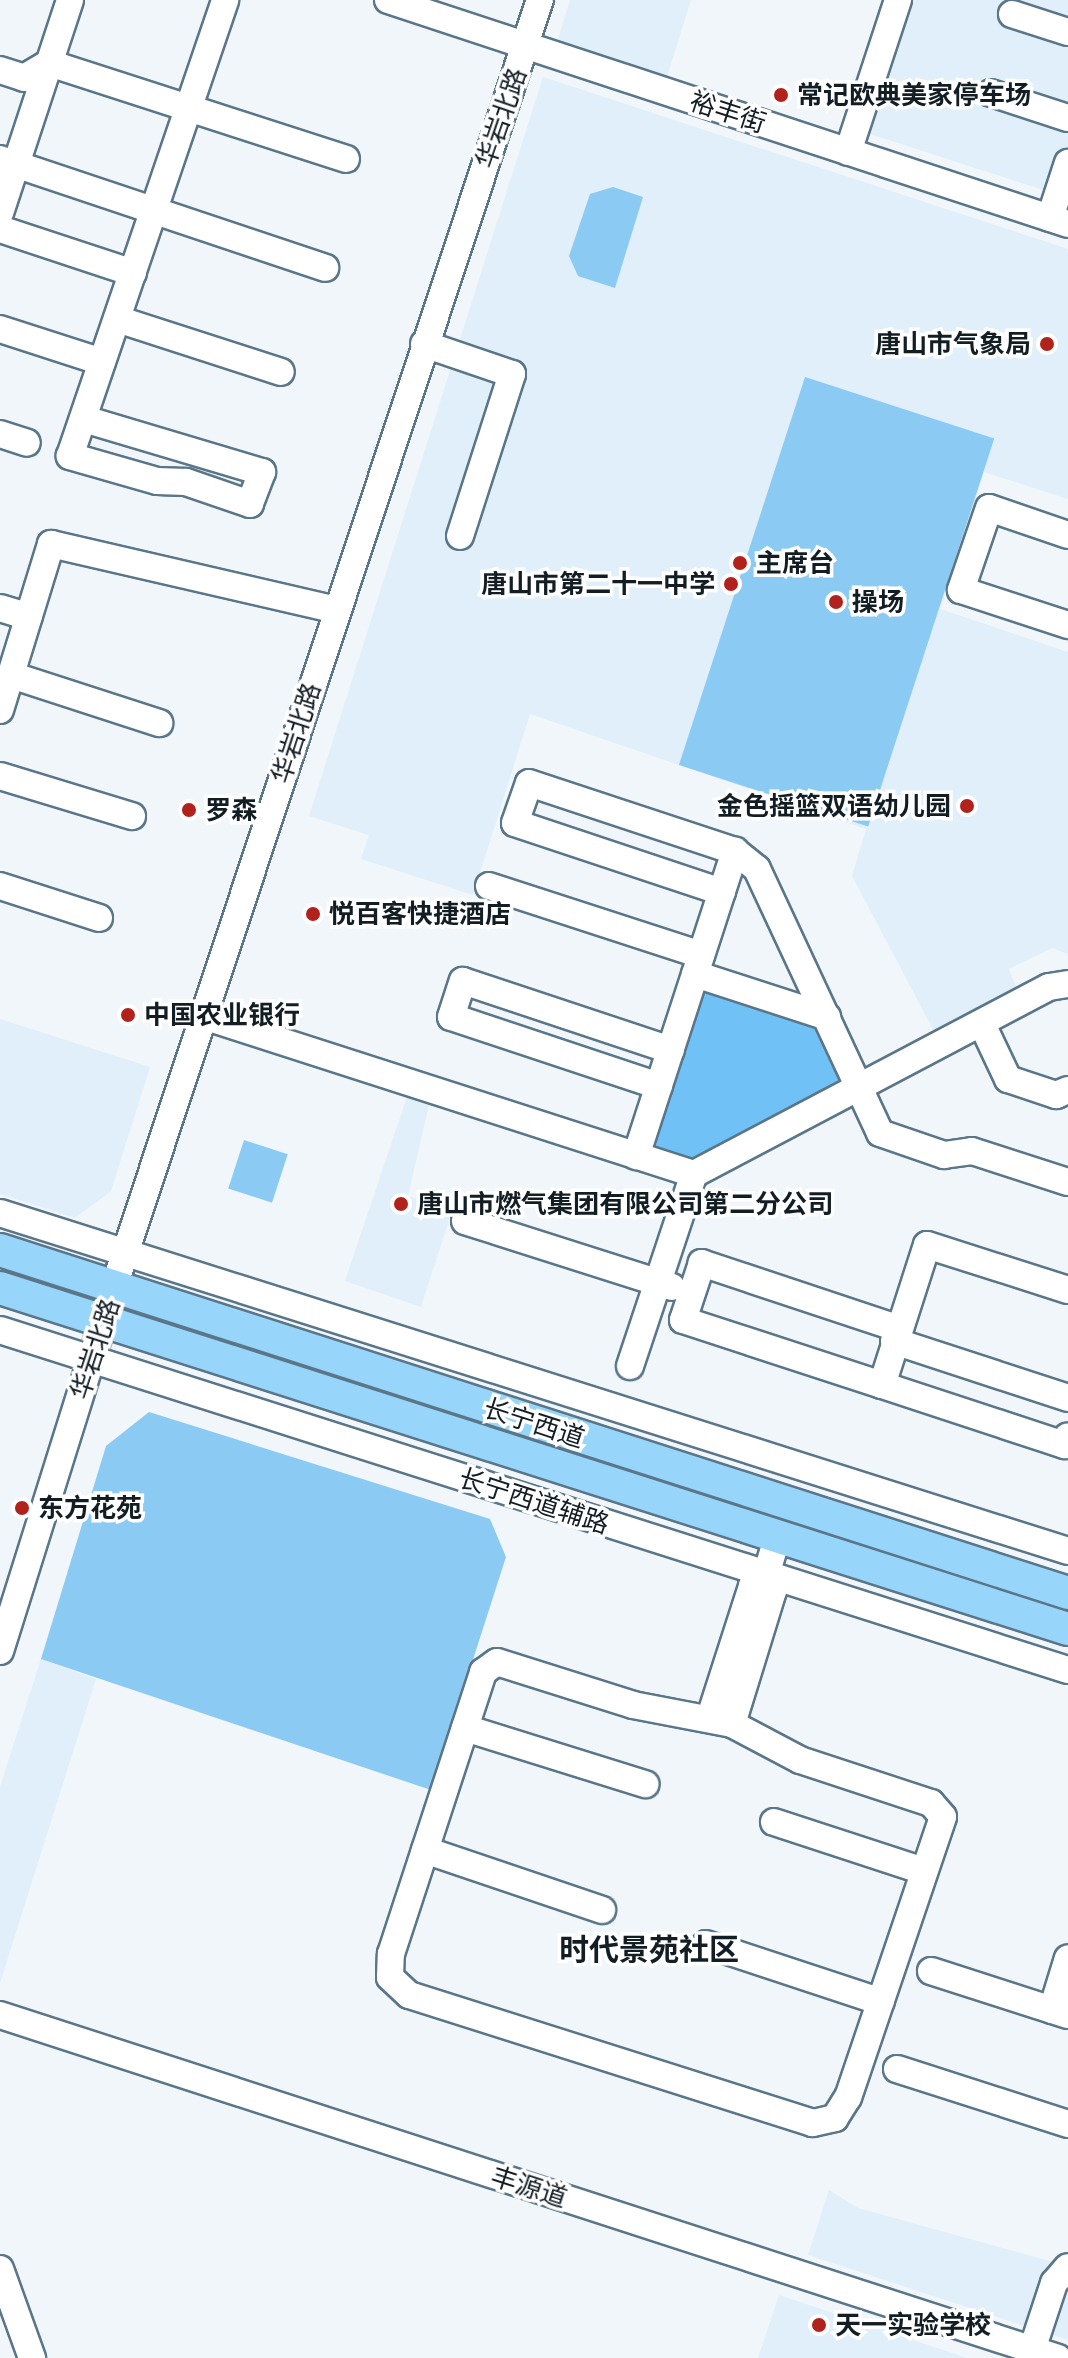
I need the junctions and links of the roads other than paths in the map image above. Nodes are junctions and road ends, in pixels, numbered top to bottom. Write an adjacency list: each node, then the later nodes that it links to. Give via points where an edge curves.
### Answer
1 (70, 0): 9 (street)
2 (225, 0): 12 (street)
3 (388, 0): 8 (street, 裕丰街)
4 (540, 0): 8 (street, 华岩北路)
5 (898, 0): 14 (street)
6 (1012, 14): 7 (street)
7 (1068, 32)
8 (526, 45): 14 (street, 裕丰街); 26 (street, 华岩北路)
9 (49, 63): 10 (street, via 24,78); 12 (street); 16 (street)
10 (0, 70)
11 (991, 93): 13 (street)
12 (190, 109): 15 (street); 18 (street)
13 (1068, 118)
14 (848, 152): 20 (street, 裕丰街)
15 (346, 159)
16 (8, 162): 18 (street); 19 (street)
17 (1068, 163): 20 (street)
18 (154, 211): 22 (street); 23 (street)
19 (0, 213)
20 (1059, 221)
21 (0, 229): 23 (street)
22 (325, 268)
23 (133, 273): 24 (street)
24 (117, 319): 27 (street); 28 (street)
25 (0, 329): 27 (street)
26 (424, 344): 33 (street, via 512,374); 35 (street, 华岩北路)
27 (102, 362): 29 (street)
28 (281, 372)
29 (84, 419): 29 (street, via 70,456 157,481 186,482 250,504 262,472)
30 (0, 434): 31 (street)
31 (27, 443)
32 (1068, 535): 37 (street, via 989,508 961,590)
33 (460, 536)
34 (0, 608): 36 (street)
35 (337, 610): 36 (street, via 51,544); 50 (street, 华岩北路)
36 (29, 617): 38 (street)
37 (1068, 625)
38 (11, 675): 39 (street); 40 (street)
39 (0, 707)
40 (159, 723)
41 (0, 776): 42 (street)
42 (132, 816)
43 (735, 851): 46 (street); 46 (street, via 529,783 515,823); 51 (street, via 757,869)
44 (0, 886): 47 (street)
45 (489, 886): 48 (street)
46 (722, 892): 48 (street)
47 (99, 918)
48 (698, 964): 51 (street); 53 (street)
49 (1068, 984): 52 (street, via 1049,987)
50 (203, 1016): 57 (street); 63 (street, 华岩北路)
51 (827, 1017): 55 (street)
52 (982, 1024): 55 (street); 56 (street, via 1008,1079 1056,1095)
53 (671, 1050): 54 (street); 54 (street, via 463,981 451,1017)
54 (659, 1086): 57 (street)
55 (860, 1088): 58 (street); 59 (street, via 880,1133 944,1155 972,1151)
56 (1068, 1090)
57 (636, 1156): 58 (street)
58 (694, 1174): 64 (street)
59 (1068, 1182)
60 (0, 1213): 63 (street)
61 (465, 1221): 64 (street)
62 (0, 1250): 65 (main road, 长宁西道)
63 (126, 1252): 65 (street, 华岩北路); 78 (street)
64 (658, 1283): 68 (street); 73 (street)
65 (114, 1287): 69 (street, 华岩北路); 80 (main road, 长宁西道)
66 (0, 1288): 69 (main road, 长宁西道)
67 (1068, 1290): 71 (street, via 927,1245)
68 (692, 1294): 71 (street, via 702,1263); 74 (street, via 683,1320)
69 (104, 1319): 72 (street, 华岩北路); 77 (main road, 长宁西道)
70 (0, 1330): 72 (street, 长宁西道辅路)
71 (896, 1335): 74 (street); 75 (street)
72 (91, 1359): 79 (street, 长宁西道辅路); 82 (street, 华岩北路)
73 (630, 1366)
74 (882, 1385): 76 (street, via 1065,1445)
75 (1068, 1398)
76 (1068, 1436)
77 (778, 1535): 79 (street); 81 (main road, 长宁西道)
78 (1068, 1551)
79 (766, 1575): 83 (street, 长宁西道辅路); 84 (street, via 773,1591)
80 (1068, 1593)
81 (1068, 1629)
82 (0, 1651)
83 (1068, 1670)
84 (721, 1721): 85 (street, via 633,1705 497,1662 483,1672); 89 (street, via 800,1760 931,1803 943,1817)
85 (465, 1728): 86 (street); 88 (street)
86 (645, 1784)
87 (774, 1822): 89 (street)
88 (425, 1850): 90 (street); 94 (street, via 391,1954 390,1977 409,1995 813,2123 835,2118 848,2097)
89 (924, 1871): 94 (street)
90 (602, 1910)
91 (706, 1944): 94 (street)
92 (1068, 1958): 95 (street)
93 (931, 1971): 95 (street)
94 (881, 2002)
95 (1060, 2013)
96 (0, 2015): 101 (street, 丰源道)
97 (897, 2069): 98 (street)
98 (1068, 2124)
99 (1068, 2267): 101 (street, via 1054,2283)
100 (0, 2269): 102 (street)
101 (1032, 2350): 103 (street, 丰源道)
102 (32, 2358)
103 (1058, 2358)

